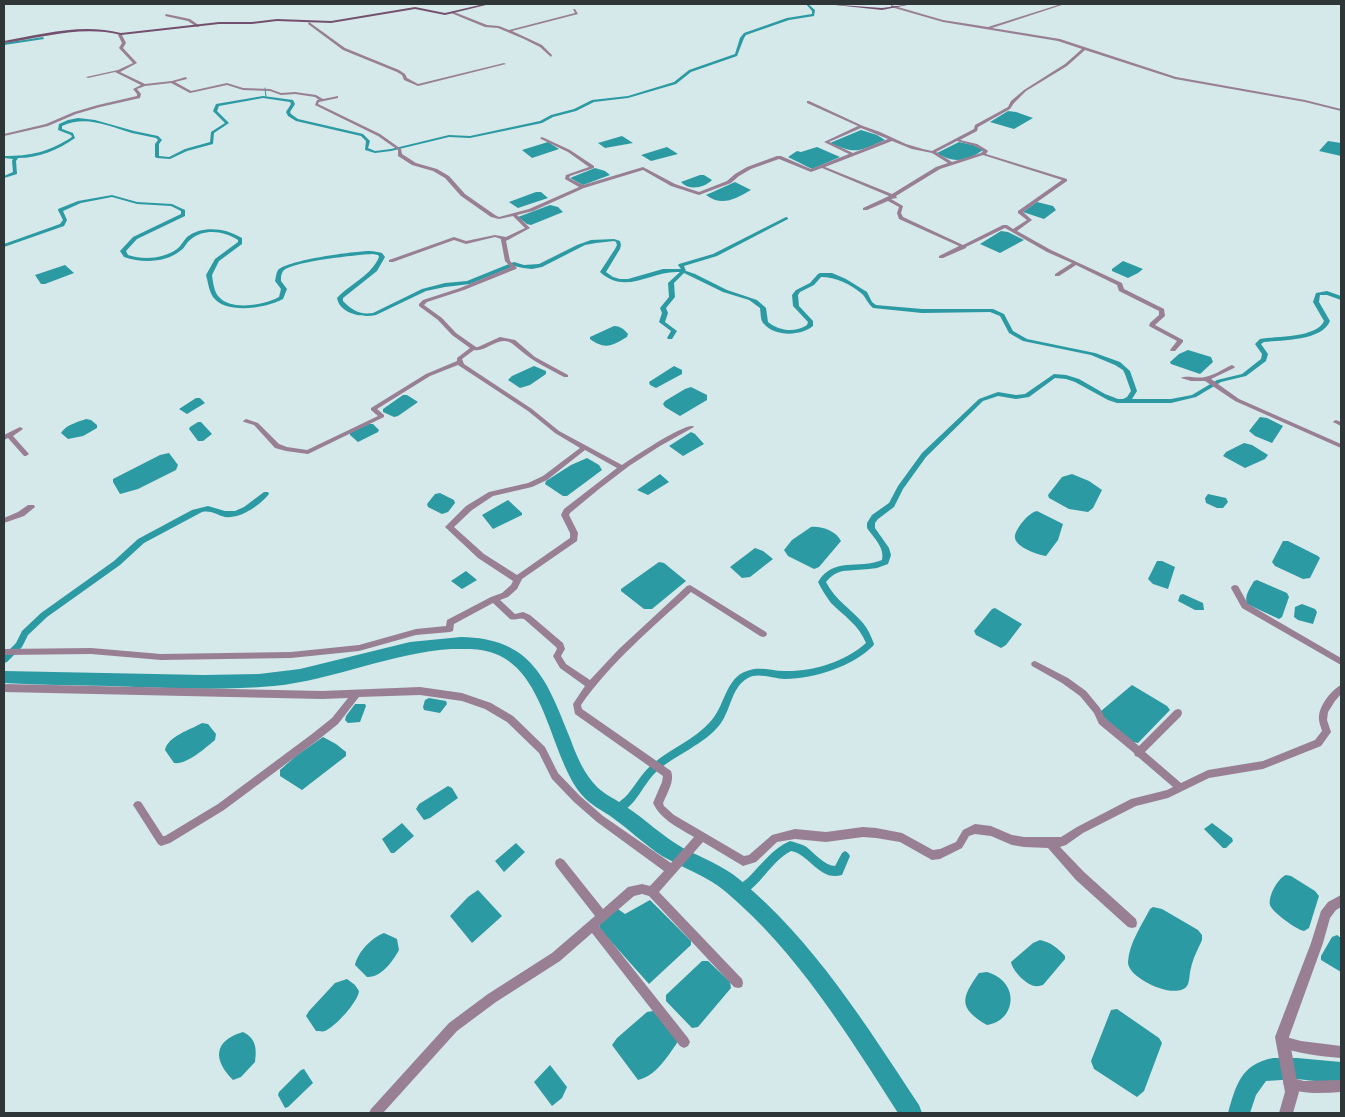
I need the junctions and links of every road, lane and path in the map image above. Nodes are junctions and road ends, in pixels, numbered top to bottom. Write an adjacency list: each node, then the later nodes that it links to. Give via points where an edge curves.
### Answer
1 (488, 4): 7 (main road)
2 (828, 4): 5 (main road)
3 (910, 4): 5 (main road)
4 (1063, 4): 11 (street)
5 (888, 7): 11 (street)
6 (574, 10): 12 (street, via 577,13)
7 (453, 13): 9 (main road, via 439,14 410,8 354,20); 12 (street)
8 (166, 15): 10 (street, via 189,20)
9 (309, 23): 10 (main road, via 278,20); 17 (street, via 344,49 390,68 418,85)
10 (198, 26): 13 (main road)
11 (987, 28): 15 (street, via 1059,40)
12 (510, 31): 16 (street, via 532,41)
13 (121, 34): 14 (main road, via 90,30); 18 (street, via 124,43 121,48 135,63)
14 (4, 42)
15 (1084, 49): 26 (street, via 1175,78); 31 (street, via 1063,68 1019,96 1009,108)
16 (551, 56)
17 (504, 64)
18 (117, 71): 19 (street); 22 (street)
19 (88, 77)
20 (186, 78): 21 (street)
21 (172, 82): 22 (street); 24 (street, via 190,92 224,84 281,94 316,96)
22 (144, 85): 28 (street, via 134,89 139,97)
23 (337, 97): 24 (street)
24 (323, 100): 40 (street, via 316,104 379,135 399,148 403,158 435,170 493,216)
25 (808, 102): 27 (street)
26 (1341, 110)
27 (861, 127): 30 (street); 33 (street, via 826,142)
28 (4, 135)
29 (542, 138): 37 (street, via 592,167 567,178)
30 (892, 139): 32 (street); 33 (street)
31 (957, 140): 32 (street); 34 (street, via 980,147 986,151)
32 (933, 152): 35 (street)
33 (852, 154): 36 (street)
34 (983, 154): 35 (street); 41 (street, via 1065,180 1024,208 1020,212 1030,220)
35 (952, 164): 38 (street, via 938,168)
36 (822, 167): 37 (street, via 811,171 779,157 749,168 729,182 699,194 673,185 643,168); 38 (street)
37 (582, 187): 40 (street)
38 (892, 197): 39 (street); 43 (street, via 902,206 901,218)
39 (865, 209)
40 (515, 215): 42 (street, via 528,228)
41 (1013, 231): 43 (street, via 1005,226); 46 (street)
42 (504, 238): 45 (street, via 495,236 466,243 454,238); 48 (street, via 512,265 482,282 421,305)
43 (964, 247): 44 (street)
44 (942, 257)
45 (391, 260)
46 (1076, 263): 47 (street); 49 (street, via 1120,284 1121,290 1162,310 1162,316 1152,326 1181,341)
47 (1057, 275)
48 (473, 348): 50 (street); 52 (street, via 479,349 505,338)
49 (1173, 350)
50 (459, 362): 55 (street, via 428,375 373,409 382,416 308,452 277,446 256,424); 60 (street, via 557,432)
51 (1232, 367): 54 (street)
52 (566, 376)
53 (1184, 378): 54 (street)
54 (1209, 381): 59 (street, via 1271,416)
55 (246, 421)
56 (691, 427): 62 (street)
57 (20, 429): 58 (street)
58 (7, 437): 61 (street)
59 (1340, 444)
60 (585, 447): 62 (street); 65 (street, via 545,478 492,494 469,508 449,527 461,534 481,556)
61 (26, 454)
62 (622, 468): 65 (street, via 567,511 565,515 574,539 541,560)
63 (30, 506): 64 (street)
64 (4, 521)
65 (518, 580): 67 (street, via 505,595)
66 (1235, 588): 70 (street, via 1245,606)
67 (494, 599): 69 (street, via 450,622 450,629 416,632 359,648 332,651 218,657 161,657 91,651); 72 (street, via 514,617 527,617 557,642 561,648 557,656 563,666)
68 (763, 634): 72 (street, via 690,588 622,651)
69 (4, 652)
70 (1341, 662)
71 (1035, 664): 77 (street, via 1085,695 1096,707 1102,721)
72 (589, 687): 80 (street, via 577,704 578,711 665,771 668,777 659,806 671,818)
73 (4, 688): 75 (street, via 322,696)
74 (1341, 689): 78 (street, via 1324,714 1327,732 1318,743 1263,765 1208,774)
75 (356, 694): 79 (street, via 335,721 316,738 221,807 167,840 161,841); 83 (street, via 420,691 462,697 488,706 510,719 542,750 555,776 576,798 600,818)
76 (1178, 713): 77 (street)
77 (1138, 753): 78 (street)
78 (1181, 788): 81 (street, via 1134,802 1063,842)
79 (138, 805)
80 (701, 837): 81 (street, via 743,861 752,858 775,838 795,834 826,837 876,833 902,838 932,855 959,845 966,833 975,829 991,831 1012,840); 83 (street)
81 (1050, 843): 87 (street, via 1080,876)
82 (560, 863): 86 (street)
83 (676, 866): 84 (street)
84 (652, 892): 86 (street, via 632,890); 89 (street)
85 (1341, 901): 91 (street, via 1324,915)
86 (602, 916): 88 (street)
87 (1132, 923)
88 (592, 925): 90 (street); 95 (street, via 556,958 453,1027)
89 (738, 982)
90 (684, 1042)
91 (1282, 1045): 92 (street); 93 (street)
92 (1341, 1052)
93 (1288, 1081): 94 (street, via 1304,1086); 96 (street, via 1291,1097)
94 (1341, 1086)
95 (375, 1113)
96 (1286, 1113)

